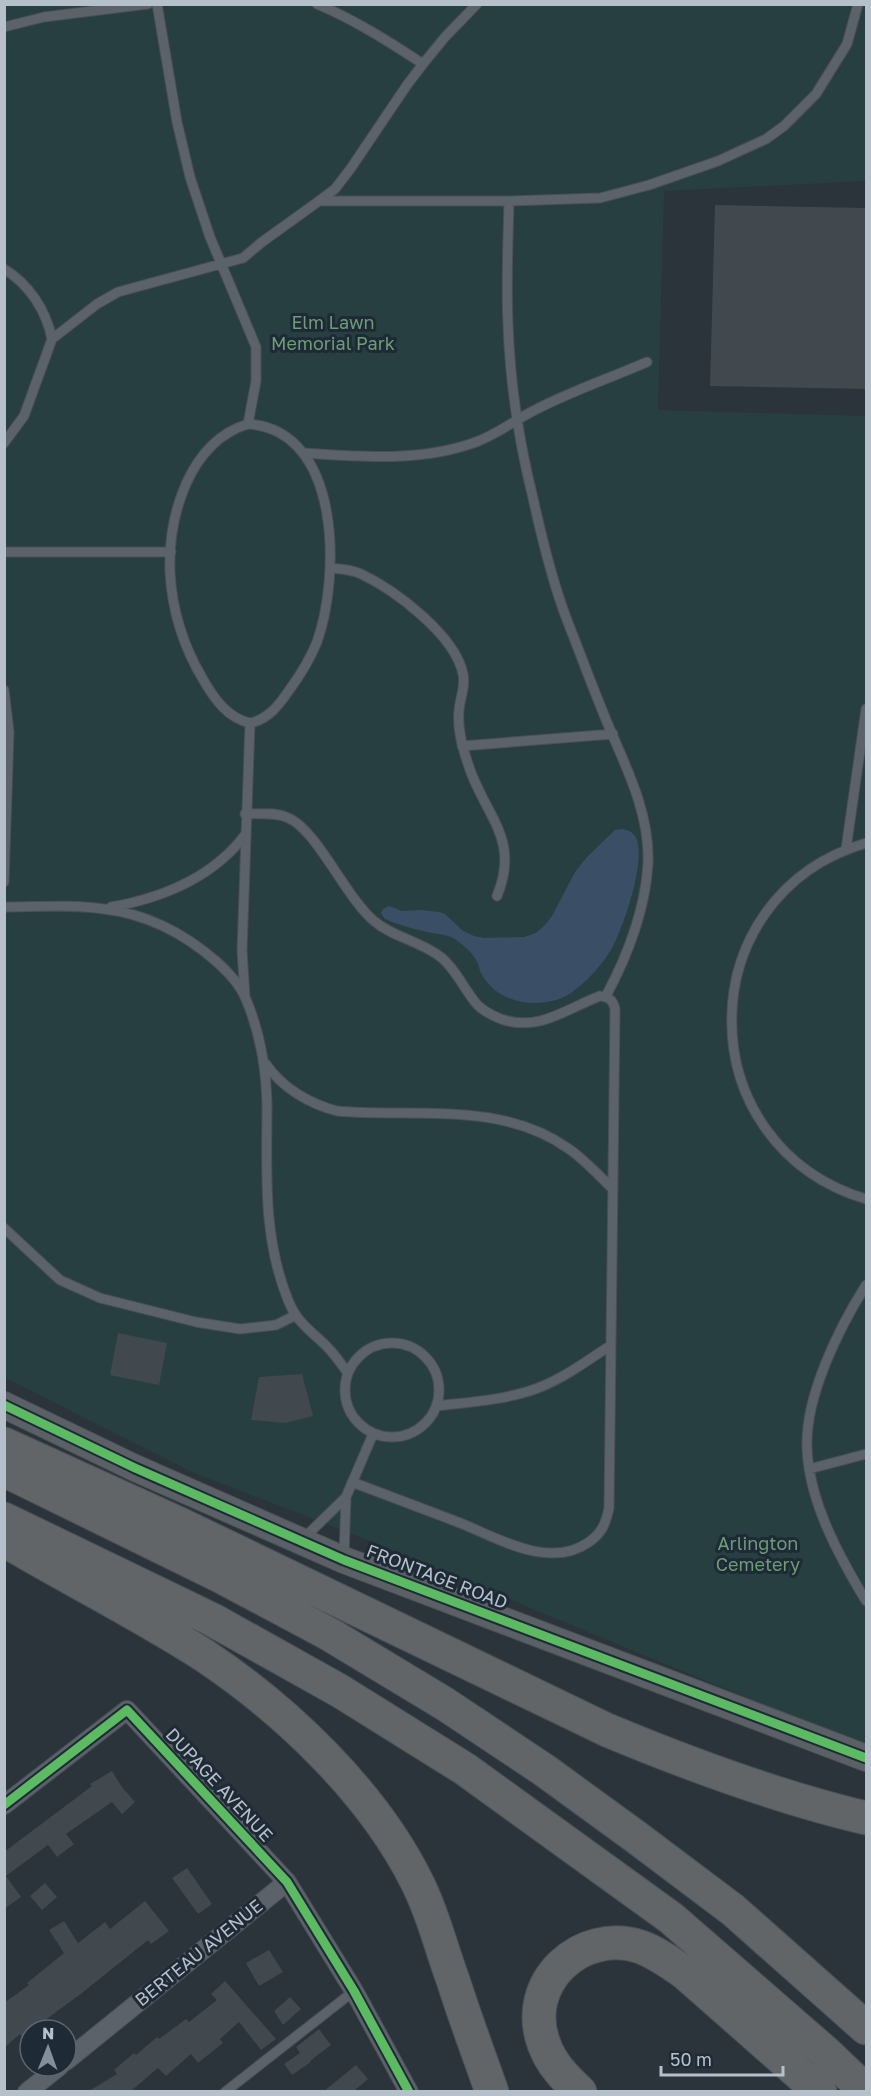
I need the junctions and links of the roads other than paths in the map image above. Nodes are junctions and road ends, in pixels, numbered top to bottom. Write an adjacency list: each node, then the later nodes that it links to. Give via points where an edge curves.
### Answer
1 (148, 4): 6 (lane, via 44,17)
2 (157, 4): 10 (lane, via 182,148)
3 (317, 4): 7 (lane, via 381,35)
4 (477, 4): 7 (lane)
5 (858, 4): 9 (lane, via 848,44 826,81 802,110 766,139 718,161 618,194 578,200)
6 (4, 27)
7 (423, 64): 8 (lane, via 351,168 335,189)
8 (319, 201): 9 (lane); 10 (lane, via 243,258)
9 (509, 201): 14 (lane, via 509,353)
10 (222, 266): 12 (lane, via 118,292); 15 (lane, via 256,347 256,381)
11 (4, 269): 12 (lane, via 32,295)
12 (52, 339): 16 (lane, via 24,416)
13 (647, 362): 14 (lane, via 539,407)
14 (518, 420): 17 (lane, via 475,442 409,456); 24 (lane, via 532,498 554,578)
15 (248, 424): 17 (lane, via 280,434); 19 (lane, via 218,439 190,475 178,507)
16 (4, 443)
17 (303, 453): 20 (lane, via 325,498)
18 (4, 552): 19 (lane)
19 (171, 552): 23 (lane, via 174,606 191,658 208,689 229,714)
20 (330, 568): 23 (lane, via 324,615 307,665 278,706 259,721); 25 (lane, via 359,573 373,581 428,620 444,638 464,677 459,713)
21 (4, 690): 30 (lane, via 9,732)
22 (867, 709): 29 (lane)
23 (249, 723): 26 (lane)
24 (613, 734): 25 (lane); 35 (lane, via 641,807 648,862 633,940)
25 (462, 746): 31 (lane, via 504,846 506,862)
26 (245, 814): 27 (lane); 35 (lane, via 273,814 294,820 364,912 384,929 438,954 475,1002 492,1016 515,1023 543,1021)
27 (245, 835): 33 (lane, via 202,875 156,896); 34 (lane)
28 (867, 843): 29 (lane)
29 (846, 849): 38 (lane, via 811,869 782,894 760,921 744,952 733,989 731,1032 738,1076 758,1120 786,1153 815,1177)
30 (4, 882)
31 (497, 896)
32 (4, 907): 33 (lane)
33 (102, 908): 34 (lane, via 155,922 199,945 230,974)
34 (245, 996): 36 (lane)
35 (606, 996): 37 (lane, via 615,1009)
36 (264, 1059): 37 (lane, via 287,1086 319,1106 337,1111 472,1115 525,1126 567,1148); 41 (lane, via 268,1225 280,1277)
37 (613, 1189): 42 (lane)
38 (867, 1199)
39 (4, 1228): 41 (lane, via 60,1280 100,1299 233,1328 276,1325)
40 (867, 1285): 49 (lane, via 837,1340 815,1395 807,1433)
41 (296, 1315): 43 (lane)
42 (611, 1345): 45 (lane, via 578,1368 536,1389); 51 (lane, via 609,1508 602,1531 583,1547 556,1553 530,1550)
43 (347, 1372): 45 (lane, via 357,1358 374,1346 394,1343 413,1347 427,1359 437,1377); 46 (lane, via 344,1393 351,1416)
44 (4, 1405): 55 (street, FRONTAGE ROAD)
45 (436, 1406): 46 (lane, via 428,1421 412,1433 394,1438)
46 (373, 1434): 51 (lane)
47 (4, 1444): 60 (highway, via 182,1525 607,1730 753,1786)
48 (867, 1454): 49 (lane)
49 (809, 1469): 57 (lane, via 837,1547)
50 (4, 1470): 63 (highway, via 222,1576 445,1704 544,1770 733,1910)
51 (352, 1482): 52 (lane)
52 (346, 1497): 55 (lane); 56 (lane)
53 (4, 1519): 72 (highway, via 213,1620 340,1691 465,1769 670,1917)
54 (4, 1540): 69 (highway, via 206,1657 254,1692 337,1768 367,1803 417,1883)
55 (301, 1541): 56 (street, FRONTAGE ROAD)
56 (344, 1560): 58 (street, FRONTAGE ROAD)
57 (867, 1601)
58 (867, 1758)
59 (4, 1805): 61 (street, DUPAGE AVENUE, via 127,1710)
60 (867, 1818)
61 (287, 1882): 62 (street); 64 (street, BERTEAU AVENUE)
62 (354, 1991): 67 (lane); 68 (street)
63 (867, 2028)
64 (78, 2051)
65 (44, 2078): 66 (street)
66 (27, 2091)
67 (225, 2091)
68 (409, 2091)
69 (492, 2091)
70 (580, 2091): 71 (highway, via 553,2062 543,2043 540,2008 544,1988 552,1974 579,1952 597,1944 617,1943 639,1947 669,1961)
71 (820, 2091)
72 (867, 2091)

